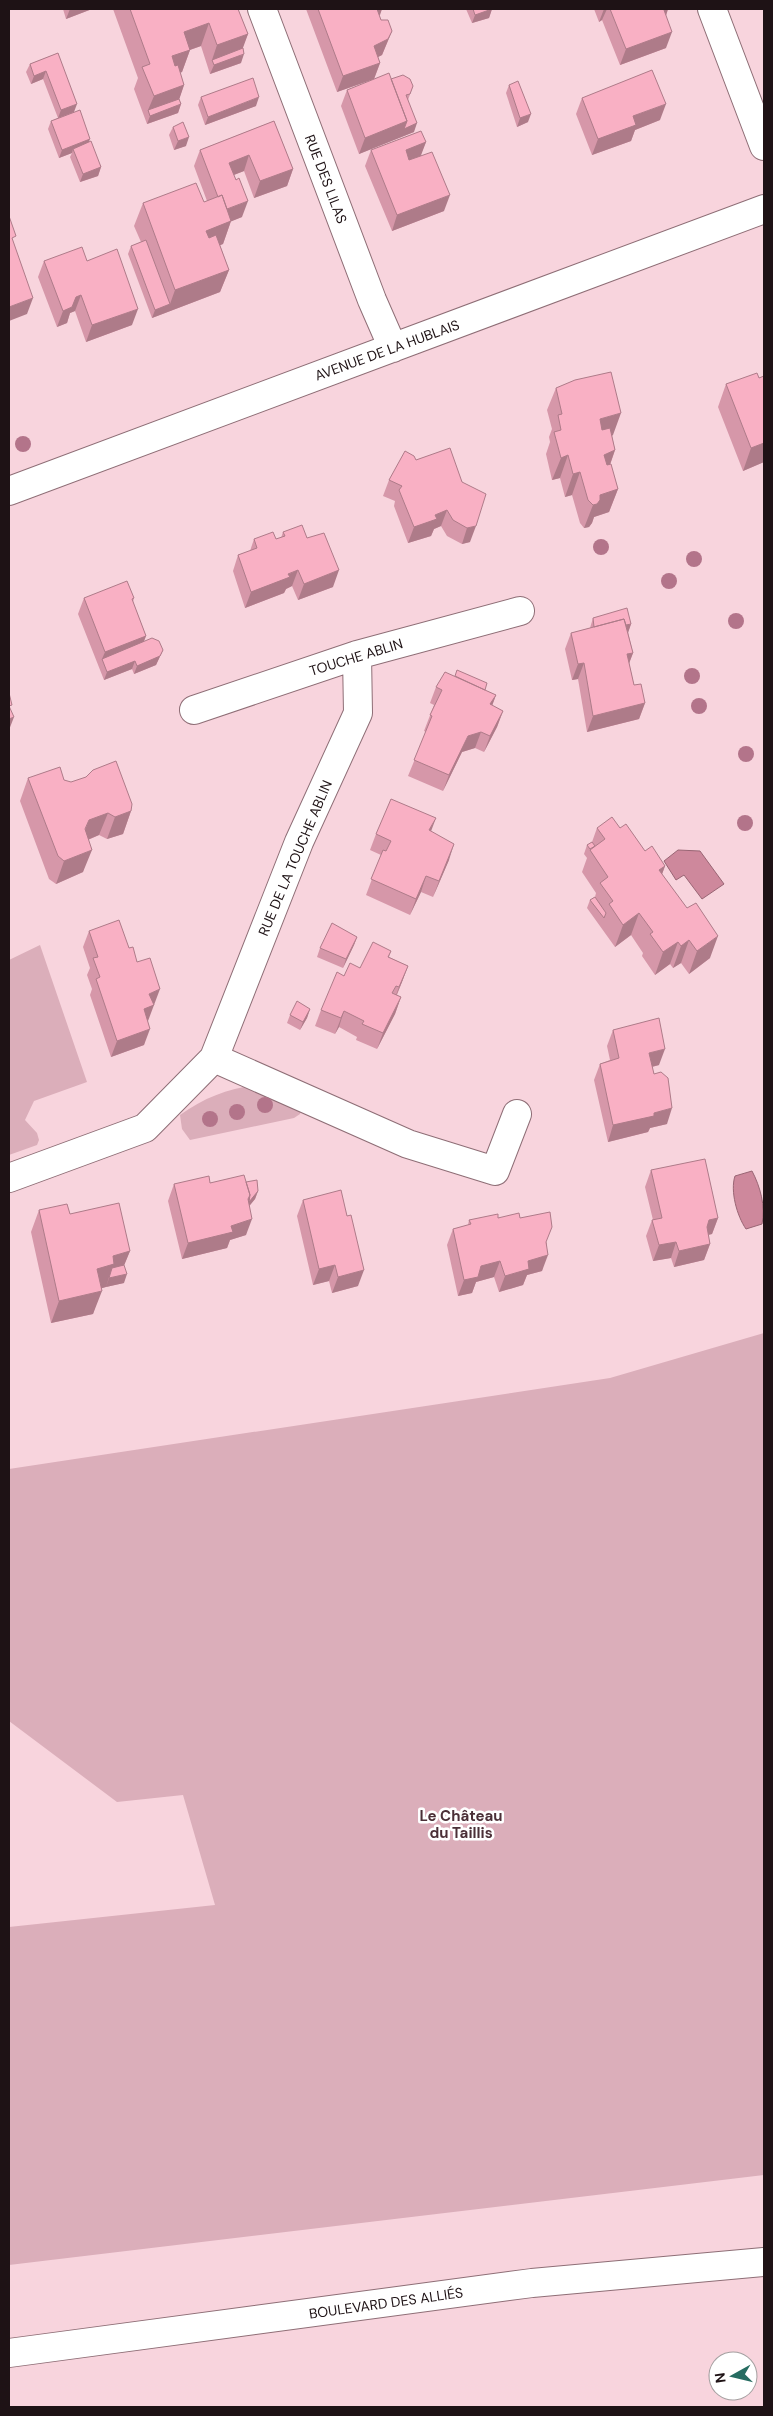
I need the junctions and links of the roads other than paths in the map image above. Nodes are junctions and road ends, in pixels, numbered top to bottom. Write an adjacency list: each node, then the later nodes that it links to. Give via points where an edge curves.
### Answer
1 (262, 9): 5 (street, RUE DES LILAS)
2 (712, 9): 3 (street)
3 (764, 146)
4 (764, 209): 5 (street, AVENUE DE LA HUBLAIS)
5 (393, 348): 6 (street, AVENUE DE LA HUBLAIS)
6 (9, 491)
7 (520, 611): 8 (street, TOUCHE ABLIN)
8 (357, 655): 9 (street, TOUCHE ABLIN); 10 (street, RUE DE LA TOUCHE ABLIN, via 358,712 299,842)
9 (194, 710)
10 (214, 1058): 11 (street, via 408,1144 495,1171); 12 (street, RUE DE LA TOUCHE ABLIN, via 145,1128)
11 (517, 1114)
12 (9, 1178)
13 (764, 2262): 14 (street, BOULEVARD DES ALLIÉS, via 532,2283)
14 (9, 2353)

